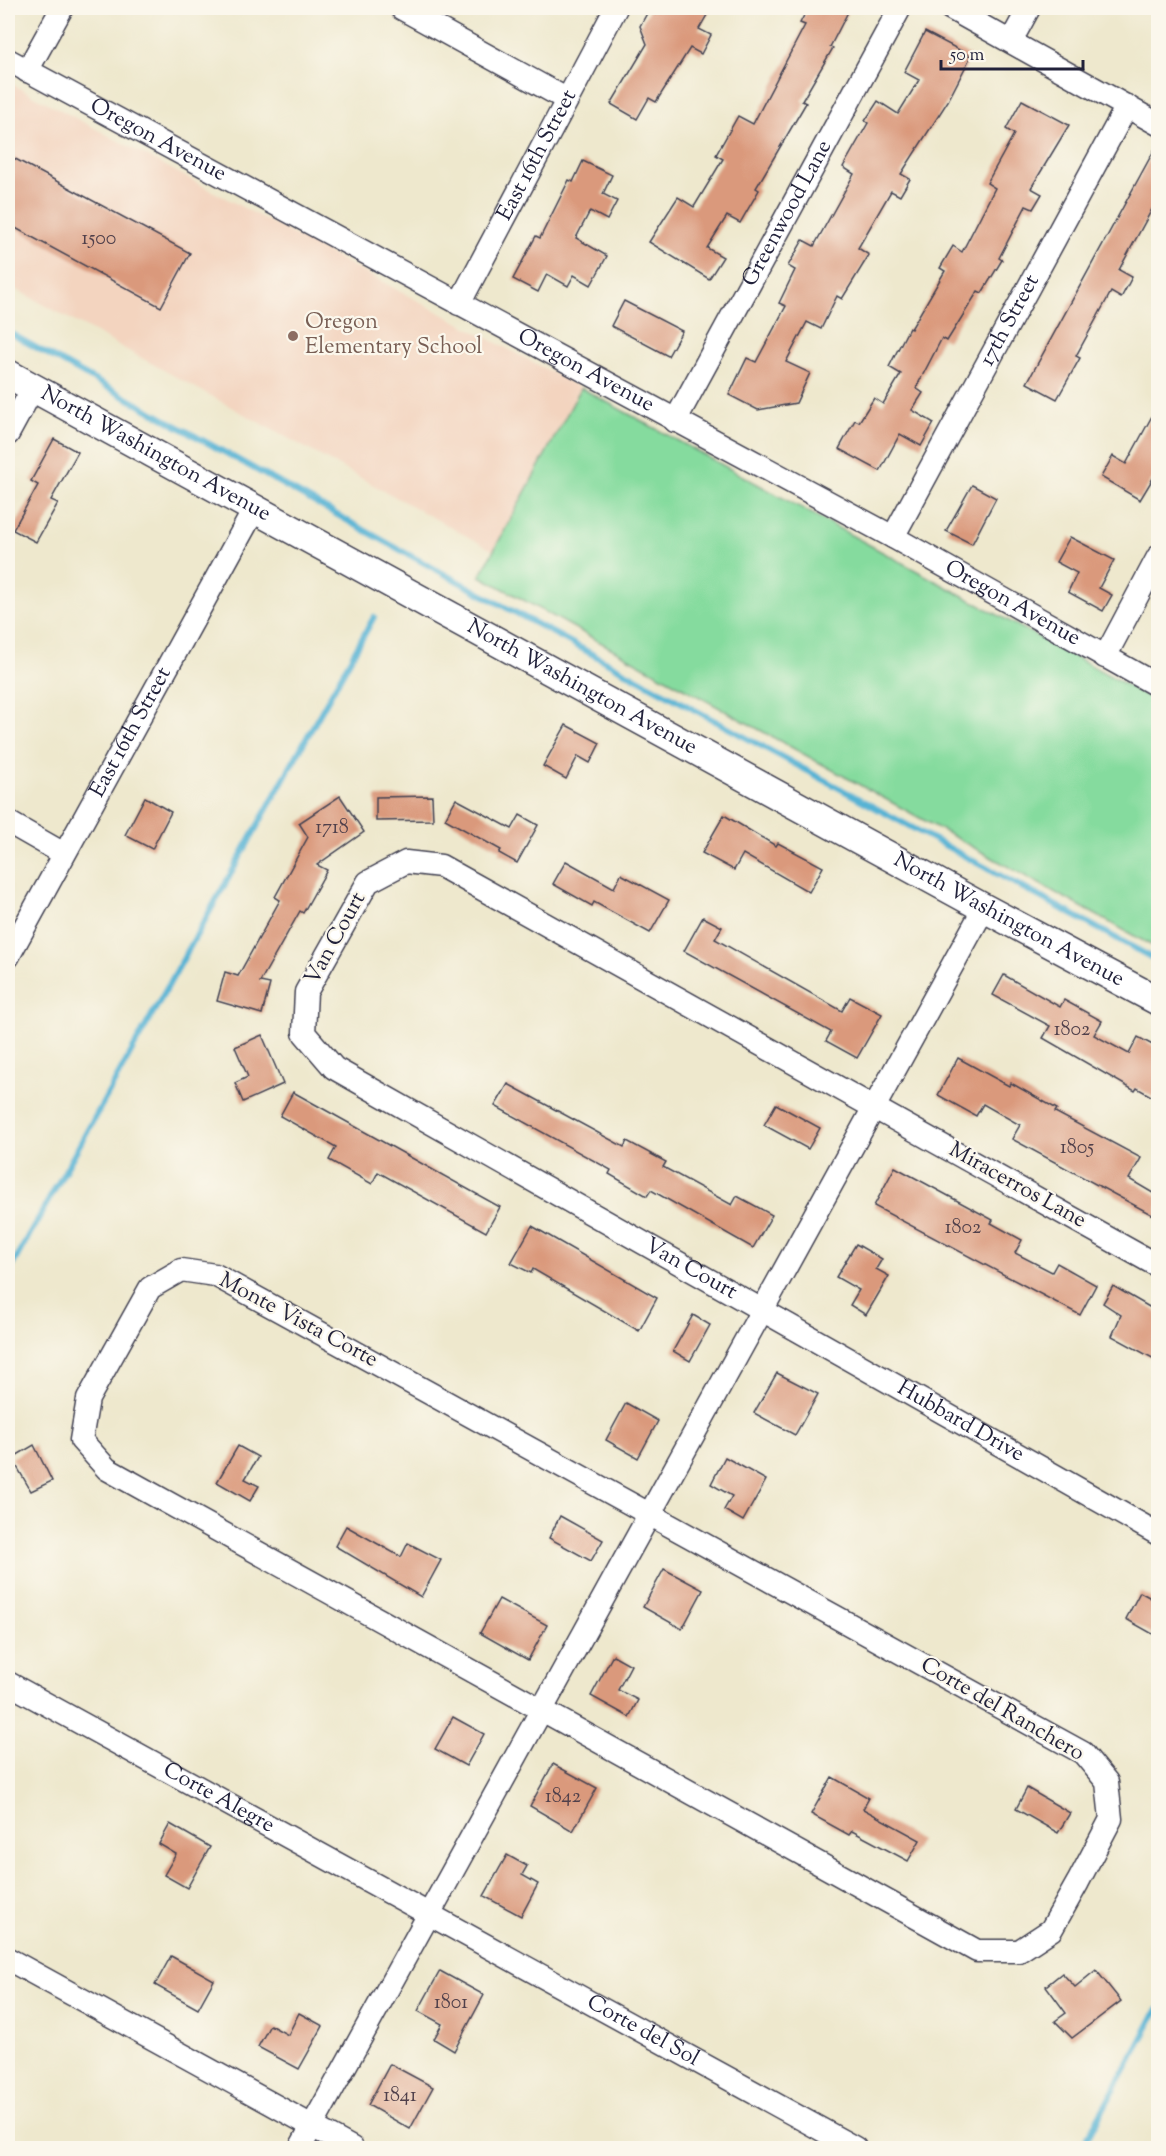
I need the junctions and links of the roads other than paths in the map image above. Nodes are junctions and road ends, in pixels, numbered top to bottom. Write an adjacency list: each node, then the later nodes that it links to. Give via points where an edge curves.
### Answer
1 (62, 8): 9 (street)
2 (401, 8): 10 (street)
3 (616, 8): 10 (street, East 16th Street)
4 (900, 8): 16 (street, Greenwood Lane)
5 (950, 8): 7 (street)
6 (1029, 8): 7 (street)
7 (1011, 41): 11 (street)
8 (8, 60): 9 (street, Oregon Avenue)
9 (27, 71): 13 (street, Oregon Avenue)
10 (566, 99): 13 (street, East 16th Street)
11 (1127, 106): 12 (street); 19 (street, 17th Street)
12 (1158, 124)
13 (459, 304): 16 (street, Oregon Avenue)
14 (8, 374): 15 (main road, North Washington Avenue)
15 (33, 388): 17 (street); 18 (main road, North Washington Avenue)
16 (675, 421): 19 (street, Oregon Avenue)
17 (8, 434)
18 (255, 507): 24 (street, East 16th Street); 25 (main road, North Washington Avenue)
19 (893, 537): 21 (street, Oregon Avenue)
20 (1158, 557): 21 (street)
21 (1105, 657): 22 (street, Oregon Avenue)
22 (1158, 686)
23 (8, 822): 24 (street)
24 (64, 854): 26 (street, East 16th Street)
25 (984, 908): 27 (main road, North Washington Avenue); 28 (street)
26 (8, 957)
27 (1158, 1000)
28 (875, 1107): 29 (street, Miracerros Lane); 30 (street); 30 (street, Van Court, via 441,866 406,862 368,882 306,992 304,1033 334,1068)
29 (1158, 1266)
30 (763, 1309): 31 (street); 32 (street, Hubbard Drive)
31 (651, 1513): 34 (street); 34 (street, Monte Vista Corte, via 215,1275 181,1270 150,1288 88,1399 81,1440 107,1469); 34 (street, Corte del Ranchero, via 1083,1753 1107,1782 1111,1819 1078,1882 1051,1930 1019,1951 977,1951)
32 (1158, 1534)
33 (8, 1683): 35 (street, Corte Alegre)
34 (541, 1712): 35 (street)
35 (428, 1916): 37 (street); 40 (street, Corte del Sol)
36 (8, 1959): 37 (street)
37 (312, 2127): 38 (street); 39 (street)
38 (300, 2148)
39 (352, 2148)
40 (855, 2148)

